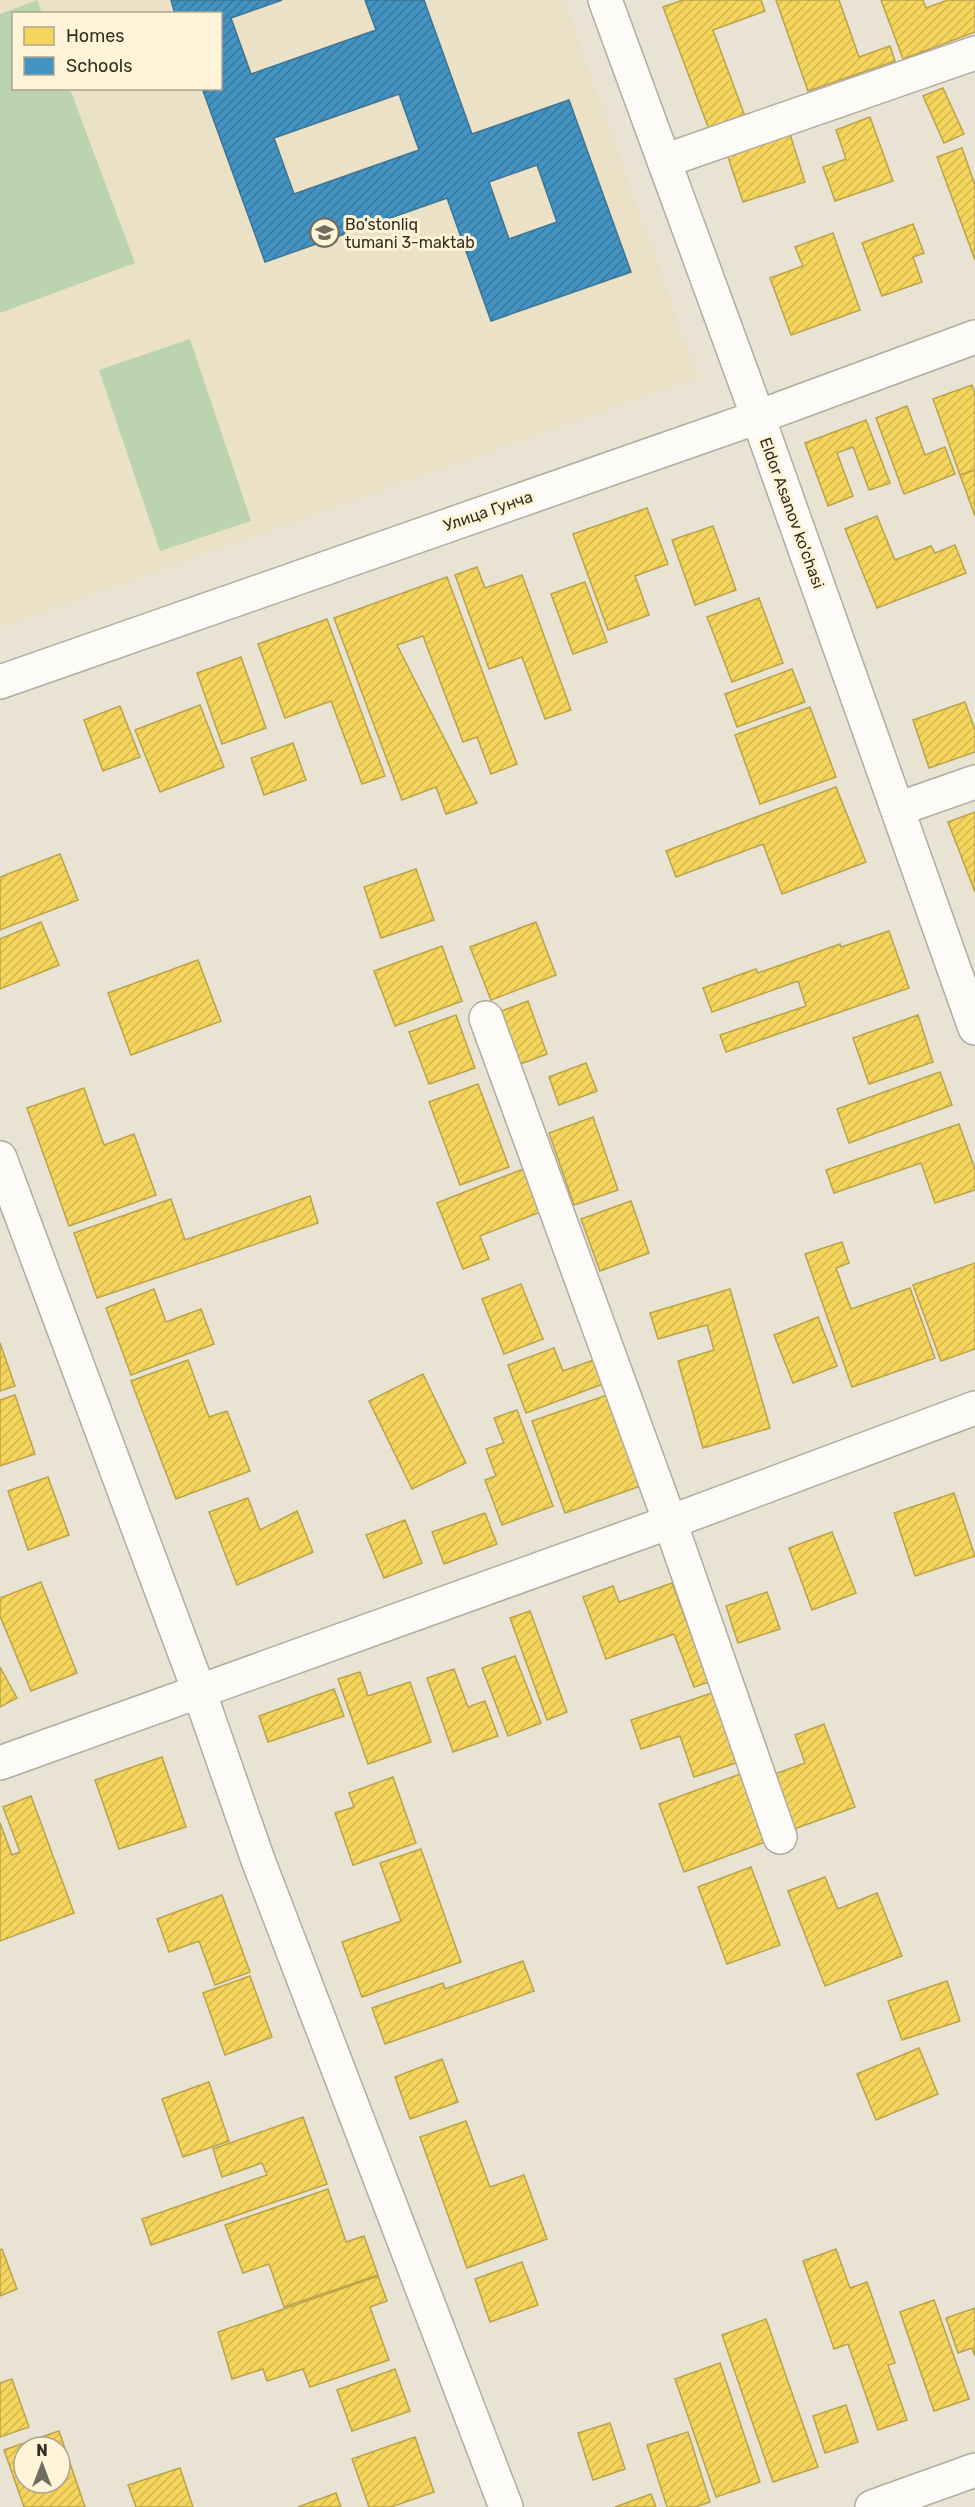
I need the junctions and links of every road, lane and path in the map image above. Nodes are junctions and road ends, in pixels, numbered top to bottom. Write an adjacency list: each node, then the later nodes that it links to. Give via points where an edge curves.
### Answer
1 (605, 0): 3 (street, Eldor Asanov ko'chasi)
2 (975, 53): 3 (street)
3 (664, 161): 5 (street, Eldor Asanov ko'chasi)
4 (975, 337): 5 (street, Улица Гунча)
5 (758, 417): 6 (street, Улица Гунча); 8 (street, Eldor Asanov ko'chasi)
6 (0, 682)
7 (975, 782): 8 (street)
8 (898, 809): 10 (street, Eldor Asanov ko'chasi)
9 (486, 1018): 13 (street)
10 (975, 1028)
11 (0, 1158): 14 (street)
12 (975, 1408): 13 (street)
13 (670, 1522): 14 (street); 16 (street)
14 (199, 1691): 15 (street); 18 (street, via 262,1871)
15 (0, 1763)
16 (780, 1837)
17 (975, 2470): 19 (street)
18 (506, 2507)
19 (872, 2507)

